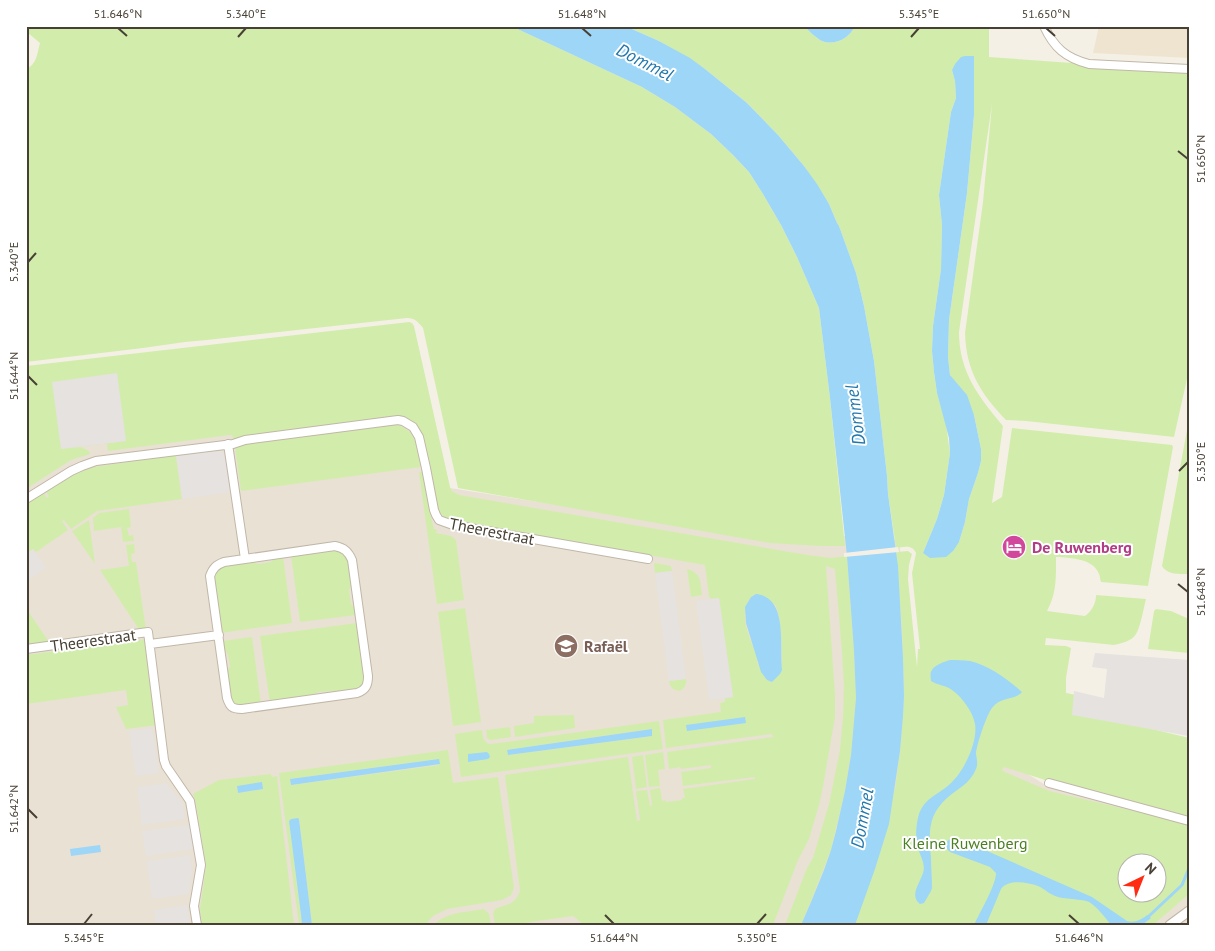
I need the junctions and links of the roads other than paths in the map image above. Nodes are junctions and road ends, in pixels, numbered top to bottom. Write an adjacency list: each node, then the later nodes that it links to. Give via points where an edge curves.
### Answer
1 (1044, 26): 2 (street, via 1060,51 1075,61)
2 (1189, 70)
3 (228, 444): 4 (street, Theerestraat, via 96,461 71,470); 5 (street); 6 (street, Theerestraat, via 403,421 413,427 419,437 434,510 439,520)
4 (26, 499)
5 (245, 559): 7 (street, via 224,562 212,570 210,576); 7 (street, via 335,546 349,553 368,683 357,693 236,709 227,698)
6 (648, 559)
7 (219, 635): 8 (street, Theerestraat)
8 (150, 644): 9 (street, Theerestraat, via 148,632); 13 (street, Theerestraat, via 164,760 190,801 201,866 194,906)
9 (26, 649)
10 (1049, 783): 11 (street)
11 (1189, 821)
12 (1189, 911): 14 (street)
13 (197, 925)
14 (1170, 925)

